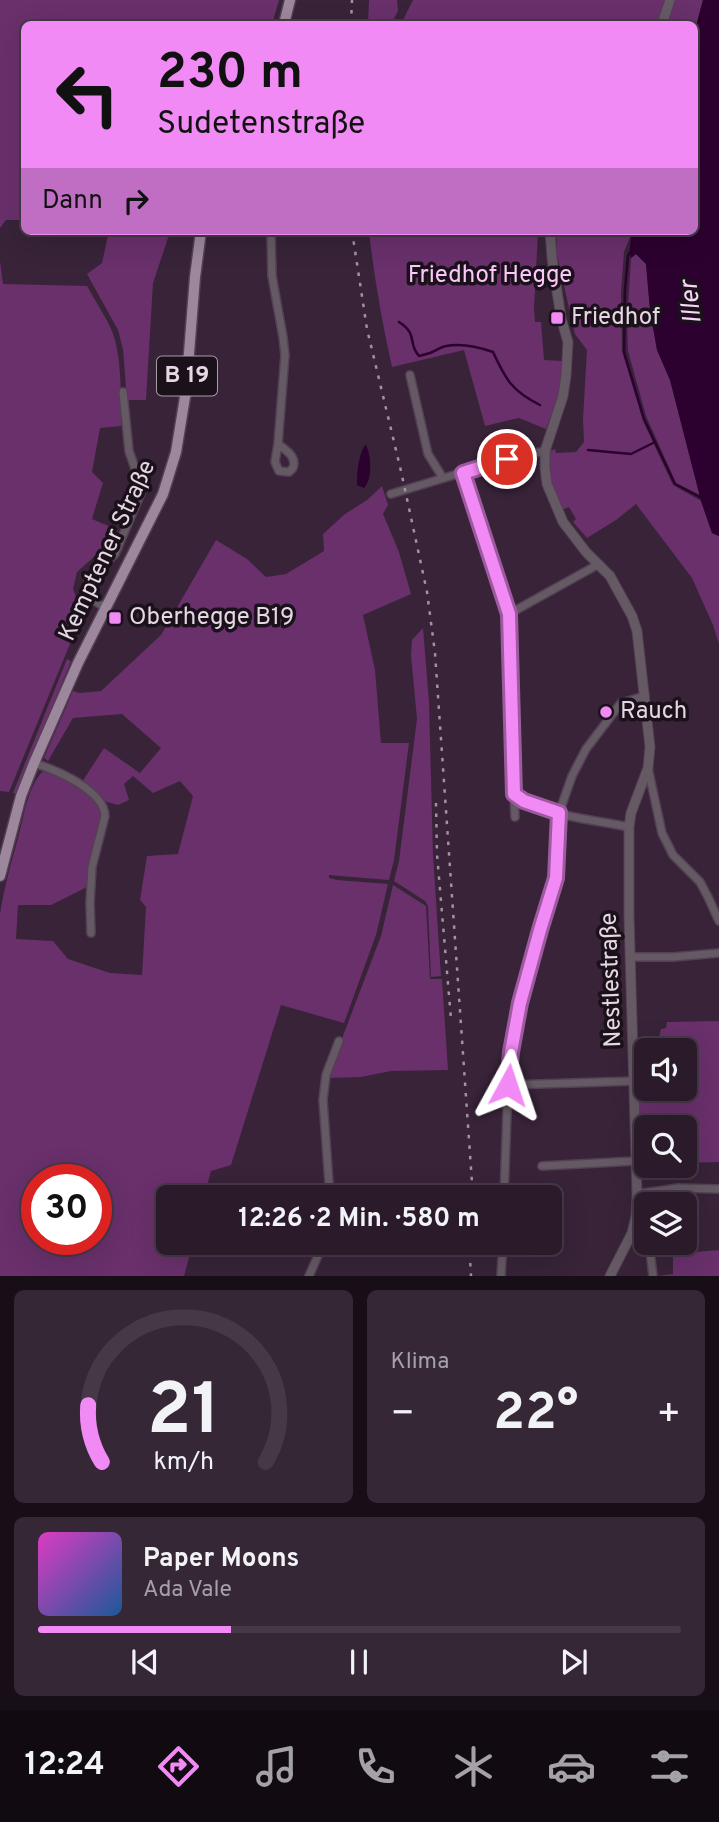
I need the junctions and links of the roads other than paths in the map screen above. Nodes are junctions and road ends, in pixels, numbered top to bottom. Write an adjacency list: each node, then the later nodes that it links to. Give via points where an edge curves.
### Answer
1 (290, 0): 3 (main road)
2 (670, 0): 4 (street)
3 (285, 21)
4 (663, 21)
5 (200, 235): 16 (main road, Kemptener Straße / B 19, via 176,452 163,494)
6 (271, 235): 10 (street, via 272,276 285,355)
7 (550, 235): 11 (street, via 568,342 562,396)
8 (410, 375): 13 (street, via 428,454)
9 (123, 392): 16 (street, via 129,450 141,493 115,554 89,579 93,601)
10 (278, 444)
11 (545, 451): 12 (street); 15 (street, Nestlestraße, via 547,484 555,505 573,537)
12 (463, 473): 13 (street); 17 (street)
13 (443, 478): 14 (street)
14 (391, 494)
15 (599, 564): 17 (street); 18 (street, Nestlestraße, via 632,616)
16 (105, 607): 19 (main road, Kemptener Straße / B 19)
17 (509, 614): 21 (street)
18 (645, 696): 20 (street, Nestlestraße); 22 (street, via 621,703 586,749)
19 (34, 763): 25 (main road, Kemptener Straße / B 19); 27 (street, via 56,770 86,789 105,808 90,882)
20 (648, 768): 24 (street, Nestlestraße); 26 (street, via 662,833 673,855 700,883)
21 (514, 794): 22 (street); 23 (street)
22 (559, 813): 24 (street); 33 (street, via 556,878 520,1003)
23 (515, 817)
24 (629, 827): 29 (street, Nestlestraße)
25 (0, 876)
26 (719, 921)
27 (91, 933)
28 (719, 953): 29 (street)
29 (630, 957): 31 (street, Nestlestraße)
30 (339, 1041): 36 (street, via 326,1075 323,1100)
31 (634, 1056)
32 (634, 1081): 33 (street)
33 (508, 1085): 37 (street)
34 (634, 1161): 35 (street)
35 (542, 1166)
36 (329, 1185)
37 (504, 1185)
38 (719, 1189): 39 (street)
39 (651, 1192)
40 (634, 1224): 46 (street, Nestlestraße)
41 (319, 1255): 44 (street)
42 (502, 1255): 45 (street)
43 (651, 1255): 47 (street)
44 (310, 1276)
45 (501, 1276)
46 (610, 1276)
47 (653, 1276)

